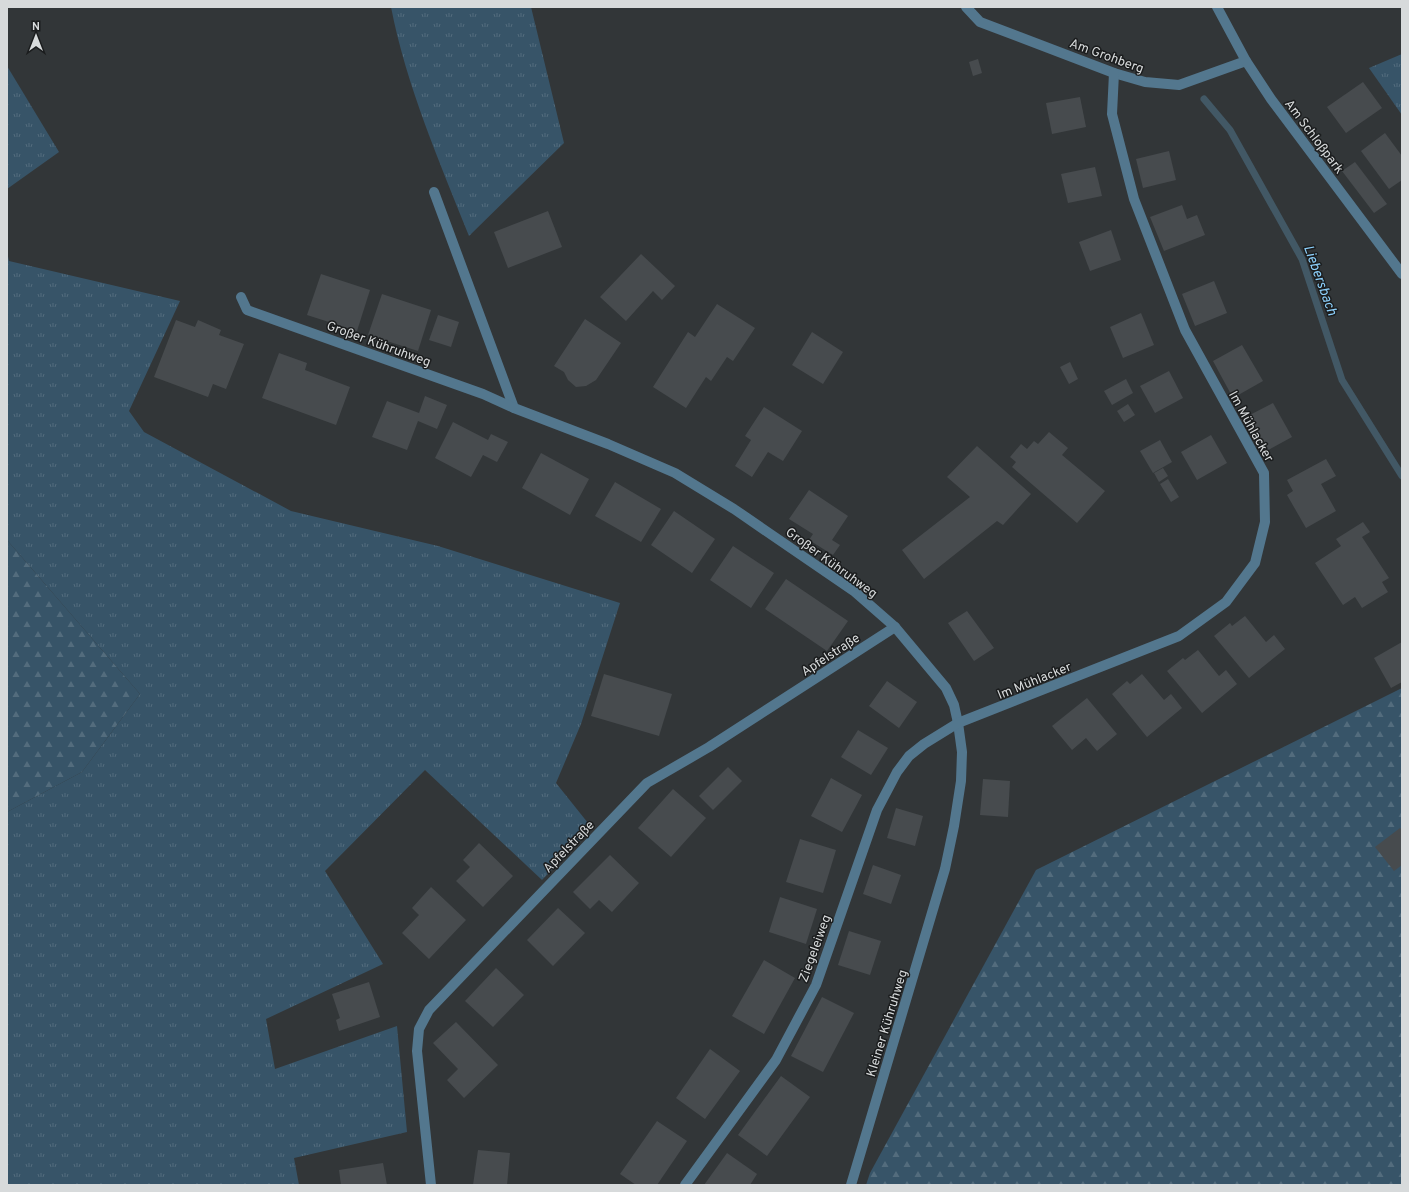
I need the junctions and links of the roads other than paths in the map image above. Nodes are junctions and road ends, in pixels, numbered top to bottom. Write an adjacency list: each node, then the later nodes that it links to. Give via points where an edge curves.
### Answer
1 (966, 7): 4 (street, Am Grohberg, via 980,22)
2 (1217, 7): 3 (street, Am Schloßpark)
3 (1246, 61): 4 (street, Am Grohberg, via 1179,85 1145,82); 6 (street, Am Schloßpark)
4 (1114, 73): 10 (street, Im Mühlacker, via 1112,114 1134,199 1185,330 1264,473 1265,522 1255,563 1226,602 1179,636)
5 (434, 192): 8 (street)
6 (1402, 274)
7 (241, 297): 8 (street, Großer Kühruhweg, via 247,310)
8 (514, 408): 9 (street, Großer Kühruhweg, via 675,473 734,509 855,592)
9 (895, 627): 10 (street, Großer Kühruhweg, via 946,688 954,705); 12 (street, Apfelstraße, via 709,747 647,783 429,1010 419,1029 417,1051)
10 (958, 723): 11 (street, Großer Kühruhweg, via 962,752 961,781); 13 (street, Ziegeleiweg, via 909,756 897,772 877,810 816,985 776,1060)
11 (945, 869): 14 (street, Kleiner Kühruhweg)
12 (431, 1185)
13 (685, 1185)
14 (851, 1185)

